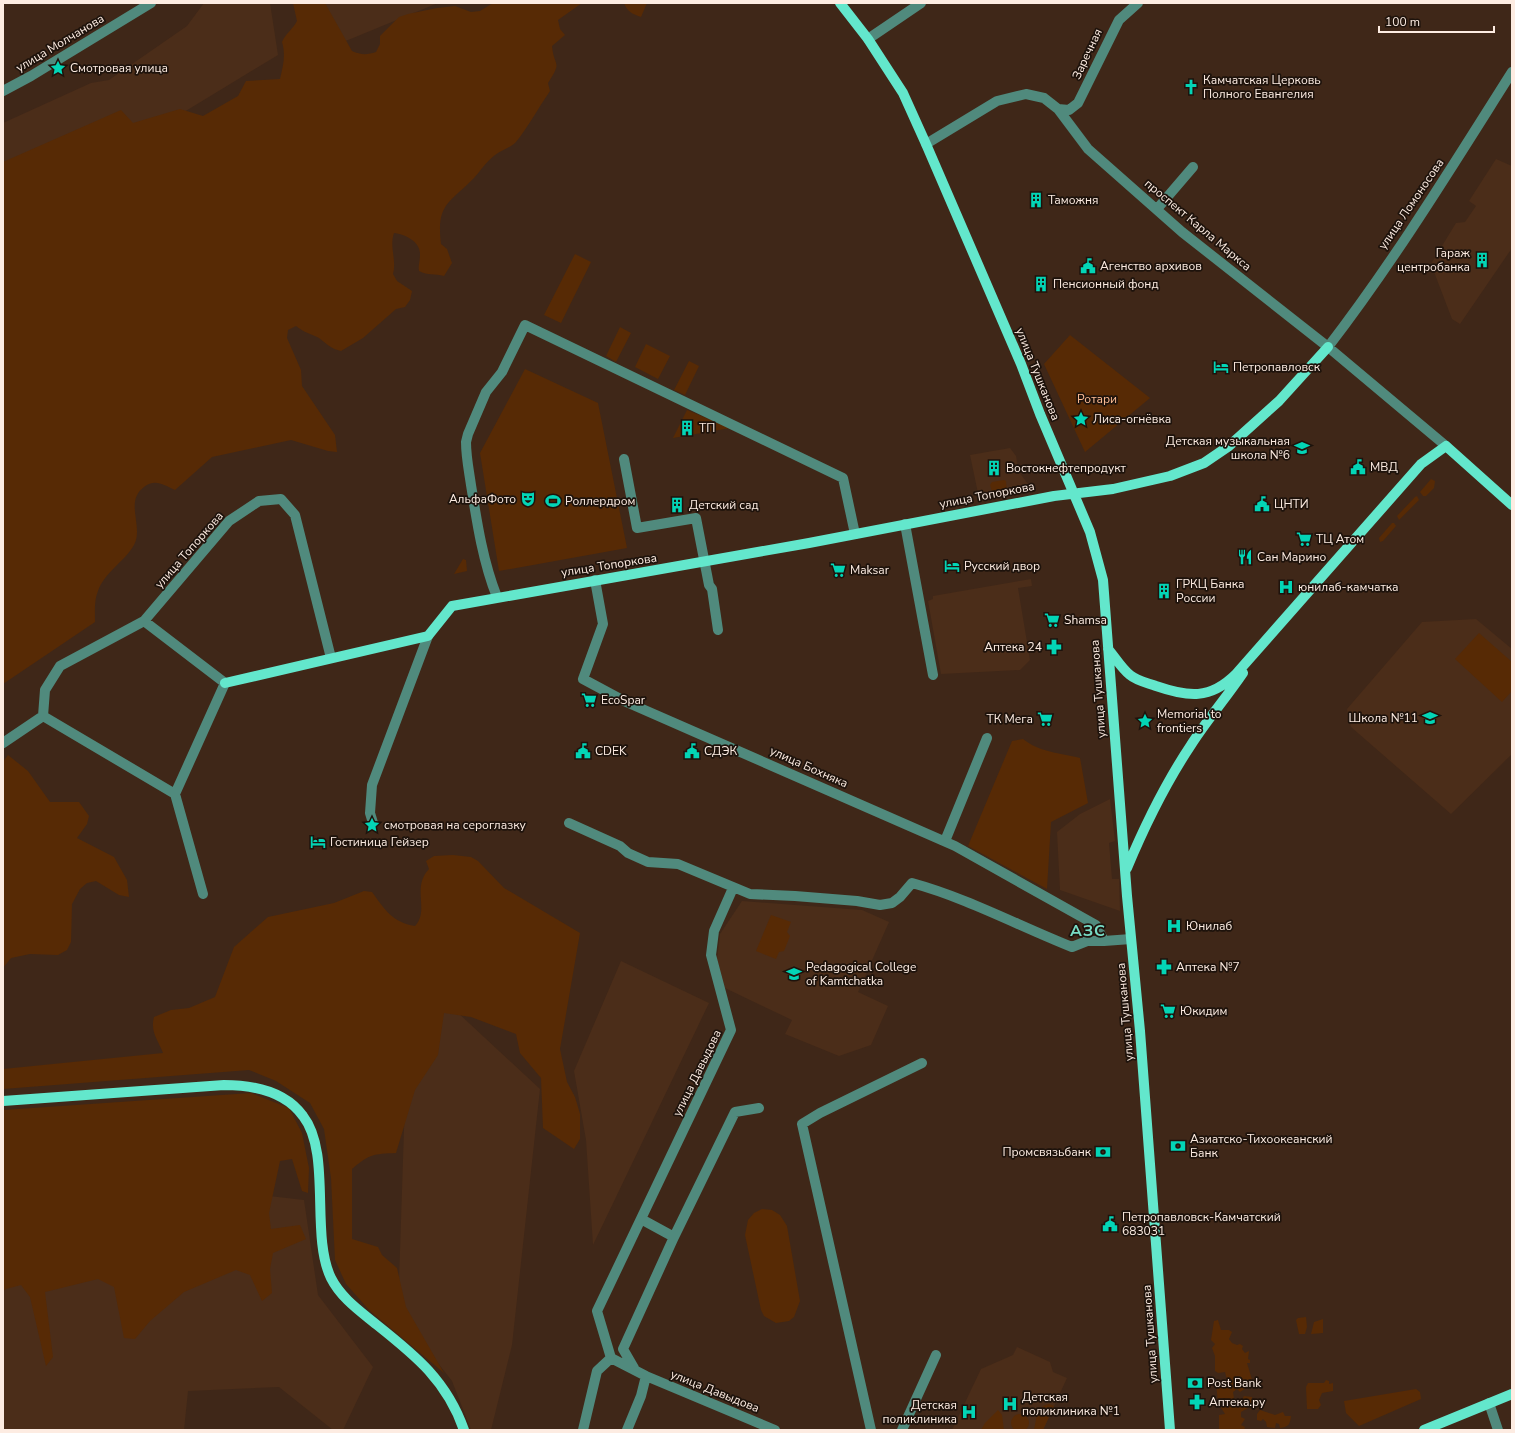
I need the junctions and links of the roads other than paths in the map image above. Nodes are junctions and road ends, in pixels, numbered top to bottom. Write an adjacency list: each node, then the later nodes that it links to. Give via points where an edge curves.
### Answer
1 (151, 3): 7 (street, улица Молчанова)
2 (840, 3): 5 (main road, улица Тушканова)
3 (921, 3): 5 (street)
4 (1138, 3): 8 (street, Заречная, via 1118,20 1078,104 1069,110)
5 (868, 39): 9 (main road, улица Тушканова, via 903,93)
6 (1512, 72): 12 (street, улица Ломоносова, via 1427,206)
7 (3, 91)
8 (1058, 109): 9 (street, проспект Карла Маркса, via 1044,98 1034,95 1005,98 990,104); 11 (street, проспект Карла Маркса, via 1088,149)
9 (926, 144): 15 (main road, улица Тушканова)
10 (1193, 167): 11 (street)
11 (1157, 209): 12 (street, проспект Карла Маркса)
12 (1328, 347): 13 (street, проспект Карла Маркса); 15 (main road, улица Топоркова, via 1260,419 1210,459 1149,483)
13 (1446, 446): 16 (main road, проспект Карла Маркса); 25 (main road, via 1421,464)
14 (624, 459): 19 (street, via 637,528 696,518)
15 (1074, 494): 17 (main road, улица Топоркова); 26 (main road, улица Тушканова, via 1090,532 1102,574)
16 (1512, 505)
17 (905, 524): 18 (main road, улица Топоркова); 28 (street)
18 (855, 534): 19 (main road, улица Топоркова); 21 (street, via 843,478 525,325 502,372 486,392 466,442 473,501 485,560)
19 (704, 561): 20 (main road, улица Топоркова); 23 (street, via 712,589)
20 (595, 580): 21 (main road, улица Топоркова); 36 (street, улица Бохняка, via 603,624 583,679 624,701)
21 (497, 597): 24 (main road, улица Топоркова, via 452,606)
22 (144, 621): 27 (street, улица Топоркова, via 229,521 259,501 281,499 295,516); 29 (street); 30 (street, улица Топоркова, via 60,666 45,690)
23 (718, 630)
24 (428, 636): 27 (main road); 34 (street, via 372,785 370,813)
25 (1261, 646): 26 (main road, via 1229,680 1210,692 1196,695 1169,691 1130,675); 37 (main road, via 1178,764 1144,826)
26 (1108, 649): 37 (main road, улица Тушканова)
27 (331, 658): 29 (main road)
28 (933, 675)
29 (225, 683): 33 (street)
30 (43, 716): 32 (street); 33 (street)
31 (987, 738): 36 (street)
32 (3, 743)
33 (175, 794): 39 (street)
34 (373, 823)
35 (569, 823): 38 (street, via 648,862 678,864)
36 (945, 841): 41 (street, улица Бохняка, via 1096,925)
37 (1126, 870): 40 (main road, улица Тушканова)
38 (733, 888): 41 (street, via 750,894 810,897 880,905 900,897 912,883 933,889 1072,946 1087,941); 45 (street, улица Давыдова, via 714,931 711,955 732,1030)
39 (203, 894)
40 (1131, 939): 41 (street); 59 (main road, улица Тушканова)
41 (1104, 941)
42 (922, 1063): 57 (street, via 802,1124)
43 (3, 1101): 53 (main road, via 224,1085 258,1088 290,1103 308,1122 315,1144 323,1246 331,1278 346,1299 436,1378 448,1394)
44 (759, 1108): 46 (street, улица Давыдова, via 736,1112)
45 (641, 1219): 46 (street); 48 (street, улица Давыдова, via 597,1311)
46 (674, 1237): 49 (street, улица Давыдова, via 623,1348)
47 (936, 1355): 58 (street)
48 (611, 1358): 49 (street, улица Давыдова); 54 (street, via 597,1371)
49 (634, 1368): 50 (street, улица Давыдова)
50 (646, 1376): 55 (street); 56 (street, улица Давыдова)
51 (1512, 1394): 52 (main road)
52 (1490, 1403): 60 (main road); 61 (street)
53 (464, 1430)
54 (583, 1430)
55 (627, 1430)
56 (775, 1430)
57 (871, 1430)
58 (902, 1430)
59 (1170, 1430)
60 (1424, 1430)
61 (1498, 1430)

